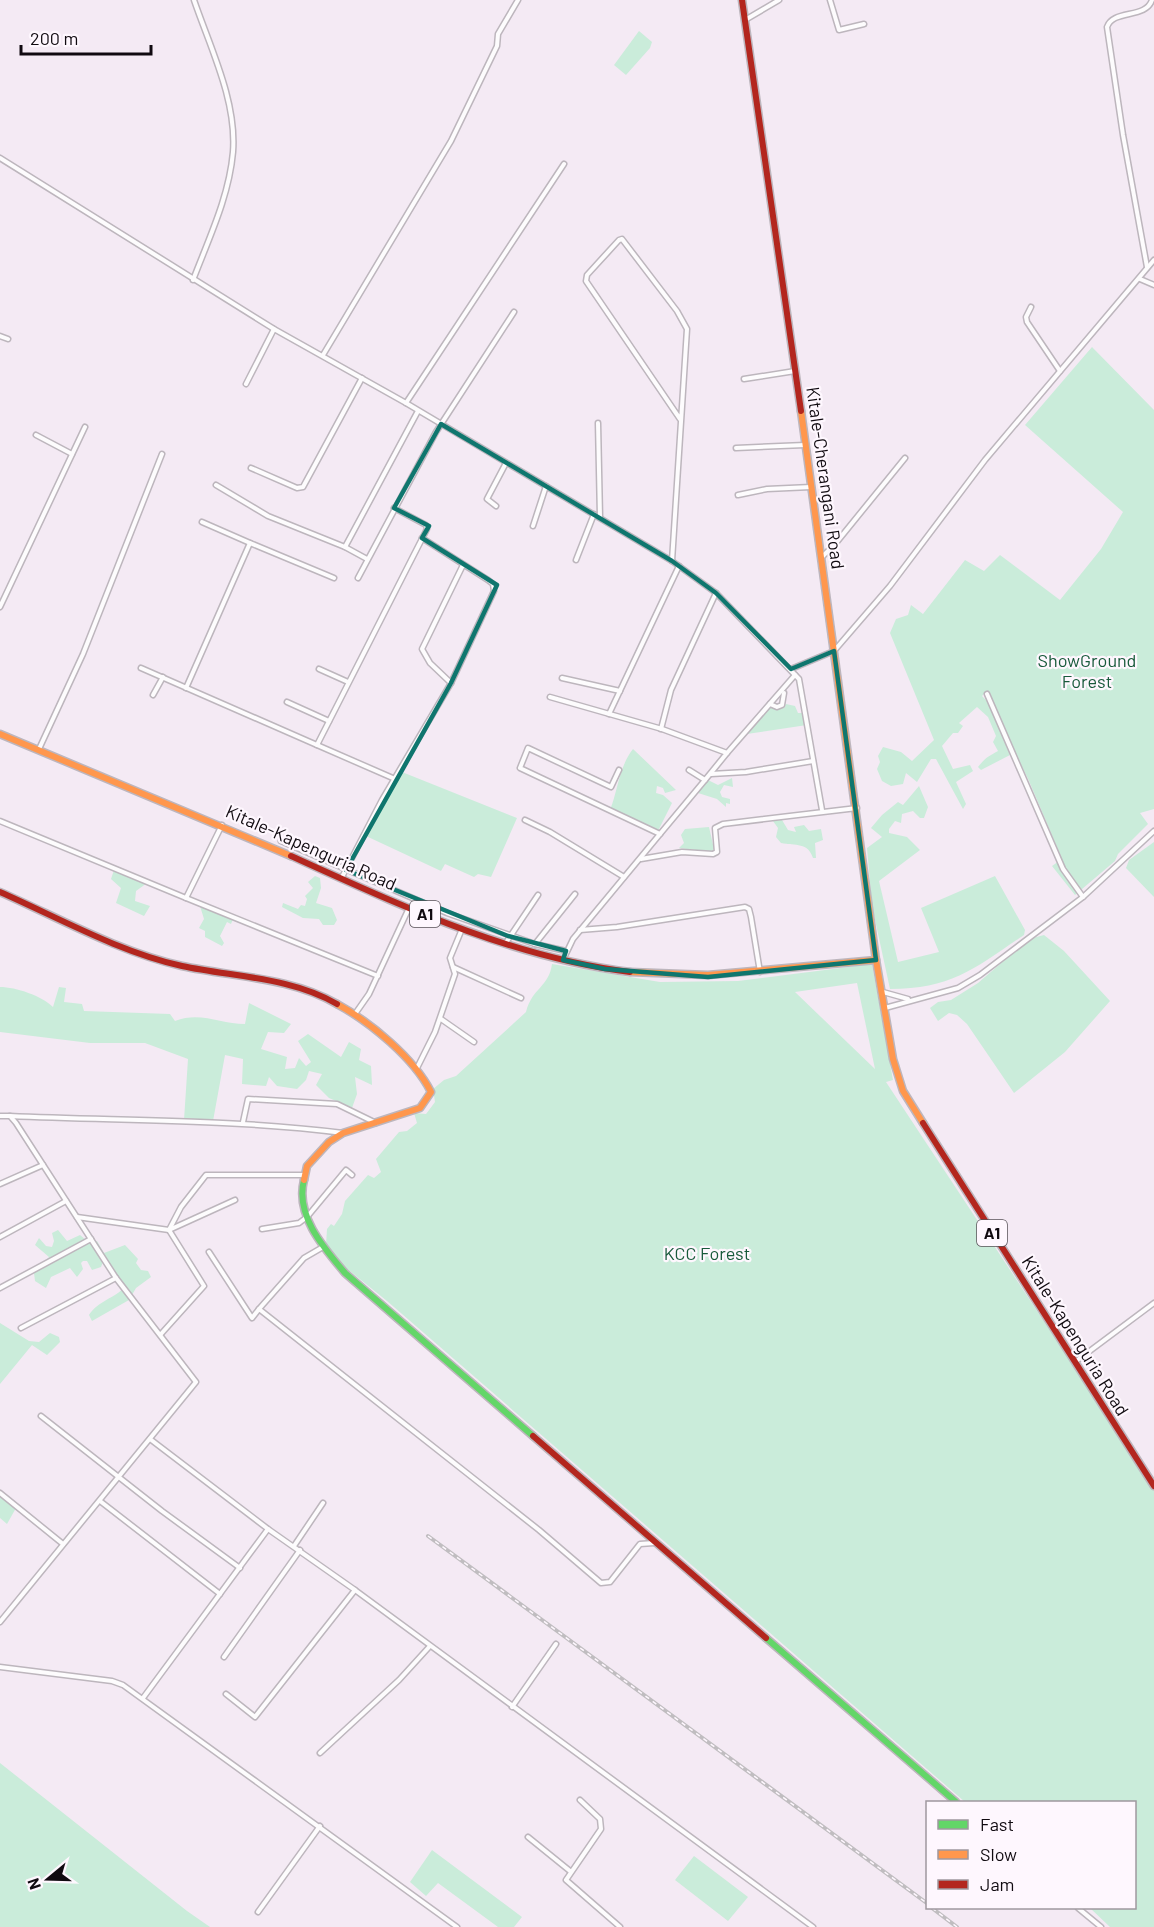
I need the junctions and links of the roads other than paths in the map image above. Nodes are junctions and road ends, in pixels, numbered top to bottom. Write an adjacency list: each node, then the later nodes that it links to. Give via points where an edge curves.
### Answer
1 (194, 0): 14 (street, via 228,103 233,138 222,205)
2 (518, 0): 21 (street, via 498,34 497,46 451,141)
3 (742, 0): 7 (main road, Kitale-Cherangani Road)
4 (779, 0): 7 (street)
5 (830, 0): 8 (street, via 839,30)
6 (1152, 0): 12 (street, via 1146,8 1109,21 1107,27)
7 (745, 20): 22 (main road, Kitale-Cherangani Road)
8 (864, 24)
9 (0, 158): 14 (street)
10 (564, 164): 27 (street)
11 (1154, 260): 12 (street)
12 (1148, 268): 13 (street)
13 (1140, 279): 15 (street); 23 (street)
14 (193, 280): 18 (street)
15 (1154, 285)
16 (1031, 308): 23 (street, via 1027,322)
17 (514, 312): 31 (street)
18 (274, 329): 21 (street); 26 (street)
19 (0, 336): 20 (street)
20 (8, 339)
21 (323, 355): 24 (street)
22 (795, 371): 25 (street); 34 (main road, Kitale-Cherangani Road)
23 (1060, 371): 64 (street)
24 (362, 378): 27 (street); 40 (street, via 303,487)
25 (744, 379)
26 (246, 384)
27 (406, 403): 28 (street)
28 (418, 411): 31 (street); 53 (street)
29 (680, 419): 29 (street, via 586,281 618,240 622,239 686,325); 57 (street)
30 (598, 423): 48 (street)
31 (441, 424): 39 (street); 46 (street)
32 (85, 427): 36 (street)
33 (36, 435): 36 (street)
34 (805, 445): 35 (street); 43 (main road, Kitale-Cherangani Road)
35 (736, 448)
36 (72, 453): 63 (street)
37 (162, 454): 86 (street, via 82,654)
38 (905, 458): 54 (street)
39 (506, 463): 42 (street); 45 (street, via 487,497)
40 (251, 468)
41 (216, 484): 53 (street, via 268,516)
42 (546, 486): 47 (street); 50 (street)
43 (811, 487): 44 (street); 54 (main road, Kitale-Cherangani Road)
44 (738, 495)
45 (496, 506)
46 (394, 508): 51 (street, via 426,525 428,529); 55 (street)
47 (594, 514): 48 (street); 56 (street)
48 (600, 518): 57 (street)
49 (202, 522): 52 (street)
50 (532, 526)
51 (422, 538): 58 (street); 71 (street)
52 (250, 543): 60 (street); 73 (street)
53 (345, 547): 55 (street)
54 (821, 557): 64 (main road, Kitale-Cherangani Road)
55 (367, 559): 61 (street)
56 (576, 560)
57 (672, 561): 59 (street)
58 (463, 565): 72 (street, via 422,649); 72 (street, via 493,584 494,591)
59 (679, 566): 62 (street); 74 (street)
60 (334, 578)
61 (358, 578)
62 (716, 593): 67 (street); 83 (street, via 672,690)
63 (0, 606)
64 (834, 651): 67 (street); 94 (main road, Kitale-Cherangani Road)
65 (141, 668): 69 (street)
66 (319, 669): 71 (street)
67 (791, 669): 68 (street)
68 (795, 675): 80 (street); 88 (street, via 803,693)
69 (163, 677): 73 (street); 77 (street)
70 (562, 678): 74 (street)
71 (348, 682): 82 (street)
72 (451, 683): 92 (street)
73 (186, 688): 85 (street)
74 (620, 691): 81 (street)
75 (784, 693): 80 (street, via 782,705)
76 (987, 694): 109 (street, via 1063,869)
77 (153, 695)
78 (550, 698): 81 (street)
79 (288, 702): 82 (street)
80 (770, 704): 87 (street)
81 (609, 714): 83 (street)
82 (329, 721): 85 (street)
83 (661, 729): 87 (street)
84 (0, 734): 86 (main road, Kitale-Kapenguria Road / A1)
85 (317, 745): 92 (street)
86 (39, 749): 98 (main road, Kitale-Kapenguria Road / A1)
87 (727, 753): 91 (street)
88 (813, 761): 91 (street); 95 (street)
89 (619, 770): 100 (street, via 611,787 528,748 520,768)
90 (689, 770): 93 (street)
91 (711, 774): 93 (street)
92 (395, 779): 103 (street)
93 (705, 780): 100 (street)
94 (857, 808): 95 (street); 119 (main road, Kitale-Cherangani Road)
95 (822, 810): 102 (street, via 719,825 715,829 717,852 713,854 682,852)
96 (525, 820): 104 (street)
97 (0, 821): 110 (street)
98 (222, 825): 105 (main road, Kitale-Kapenguria Road / A1); 110 (street)
99 (1154, 831): 109 (street)
100 (660, 834): 102 (street)
101 (281, 841): 103 (street)
102 (640, 859): 104 (street)
103 (346, 870): 105 (street); 114 (street)
104 (624, 877): 113 (street)
105 (341, 879): 111 (main road, Kitale-Kapenguria Road / A1)
106 (0, 892): 127 (main road, via 140,954 322,995)
107 (575, 894): 116 (street)
108 (538, 895): 114 (street)
109 (1083, 897): 125 (street, via 980,975 958,988)
110 (186, 898): 122 (street)
111 (410, 907): 112 (main road, Kitale-Kapenguria Road / A1); 122 (street)
112 (462, 929): 115 (main road, Kitale-Kapenguria Road / A1); 120 (street, via 451,954)
113 (580, 930): 117 (street); 121 (street, via 745,907 751,917)
114 (508, 936): 115 (street); 116 (street)
115 (504, 944): 118 (main road, Kitale-Kapenguria Road / A1)
116 (535, 944): 117 (street)
117 (566, 951): 118 (street)
118 (563, 960): 121 (main road, Kitale-Kapenguria Road / A1, via 657,975)
119 (876, 960): 121 (main road, Kitale-Kapenguria Road / A1); 123 (main road, Kitale-Kapenguria Road / A1)
120 (452, 967): 124 (street); 128 (street, via 455,974)
121 (760, 974)
122 (378, 975): 127 (street)
123 (883, 992): 125 (street); 126 (main road, Kitale-Kapenguria Road / A1)
124 (521, 998)
125 (912, 999): 126 (street)
126 (885, 1008): 156 (main road, Kitale-Kapenguria Road / A1, via 903,1091)
127 (355, 1014): 130 (main road)
128 (441, 1019): 129 (street); 130 (street)
129 (474, 1042)
130 (416, 1071): 134 (main road, via 430,1087 425,1104)
131 (0, 1116): 132 (street)
132 (10, 1116): 133 (street); 136 (street)
133 (243, 1122): 134 (street, via 248,1099 337,1104); 135 (street)
134 (376, 1123): 135 (main road)
135 (343, 1133): 137 (main road, via 320,1151)
136 (43, 1164): 139 (street); 141 (street)
137 (304, 1175): 143 (main road, via 300,1195); 145 (street, via 206,1175)
138 (352, 1175): 143 (street, via 346,1170)
139 (0, 1184)
140 (236, 1200): 145 (street)
141 (66, 1201): 142 (street); 146 (street)
142 (77, 1217): 145 (street); 147 (street)
143 (307, 1217): 144 (street, via 299,1223); 148 (main road)
144 (262, 1229)
145 (169, 1230): 155 (street, via 204,1286)
146 (0, 1237)
147 (91, 1239): 150 (street); 151 (street)
148 (323, 1247): 153 (street, via 304,1258); 165 (main road, via 345,1273)
149 (209, 1252): 153 (street, via 252,1317)
150 (116, 1278): 154 (street); 155 (street)
151 (0, 1288)
152 (1154, 1303): 156 (street)
153 (260, 1309): 165 (street, via 601,1583 610,1582 639,1544)
154 (21, 1328)
155 (161, 1334): 158 (street, via 196,1382)
156 (1075, 1362): 160 (main road, Kitale-Kapenguria Road / A1)
157 (41, 1416): 159 (street)
158 (150, 1438): 159 (street); 164 (street)
159 (119, 1477): 162 (street); 169 (street)
160 (1154, 1486)
161 (0, 1493): 166 (street)
162 (100, 1501): 166 (street); 171 (street)
163 (322, 1503): 167 (street)
164 (268, 1529): 167 (street); 169 (street)
165 (654, 1543): 182 (main road)
166 (63, 1544): 172 (street)
167 (294, 1546): 168 (street)
168 (300, 1550): 170 (street); 175 (street)
169 (240, 1568): 171 (street)
170 (355, 1590): 174 (street); 177 (street, via 255,1717)
171 (220, 1594): 178 (street)
172 (0, 1622)
173 (556, 1644): 179 (street)
174 (430, 1646): 179 (street); 180 (street)
175 (224, 1657)
176 (0, 1667): 178 (street, via 112,1681)
177 (226, 1694)
178 (143, 1698): 183 (street)
179 (512, 1707): 190 (street)
180 (320, 1753)
181 (580, 1800): 185 (street, via 602,1823)
182 (954, 1801)
183 (320, 1826): 187 (street); 188 (street)
184 (528, 1837): 185 (street)
185 (570, 1871): 189 (street, via 566,1877 568,1884)
186 (1079, 1909): 191 (street)
187 (258, 1912)
188 (457, 1927)
189 (620, 1927)
190 (813, 1927)
191 (1101, 1927)

